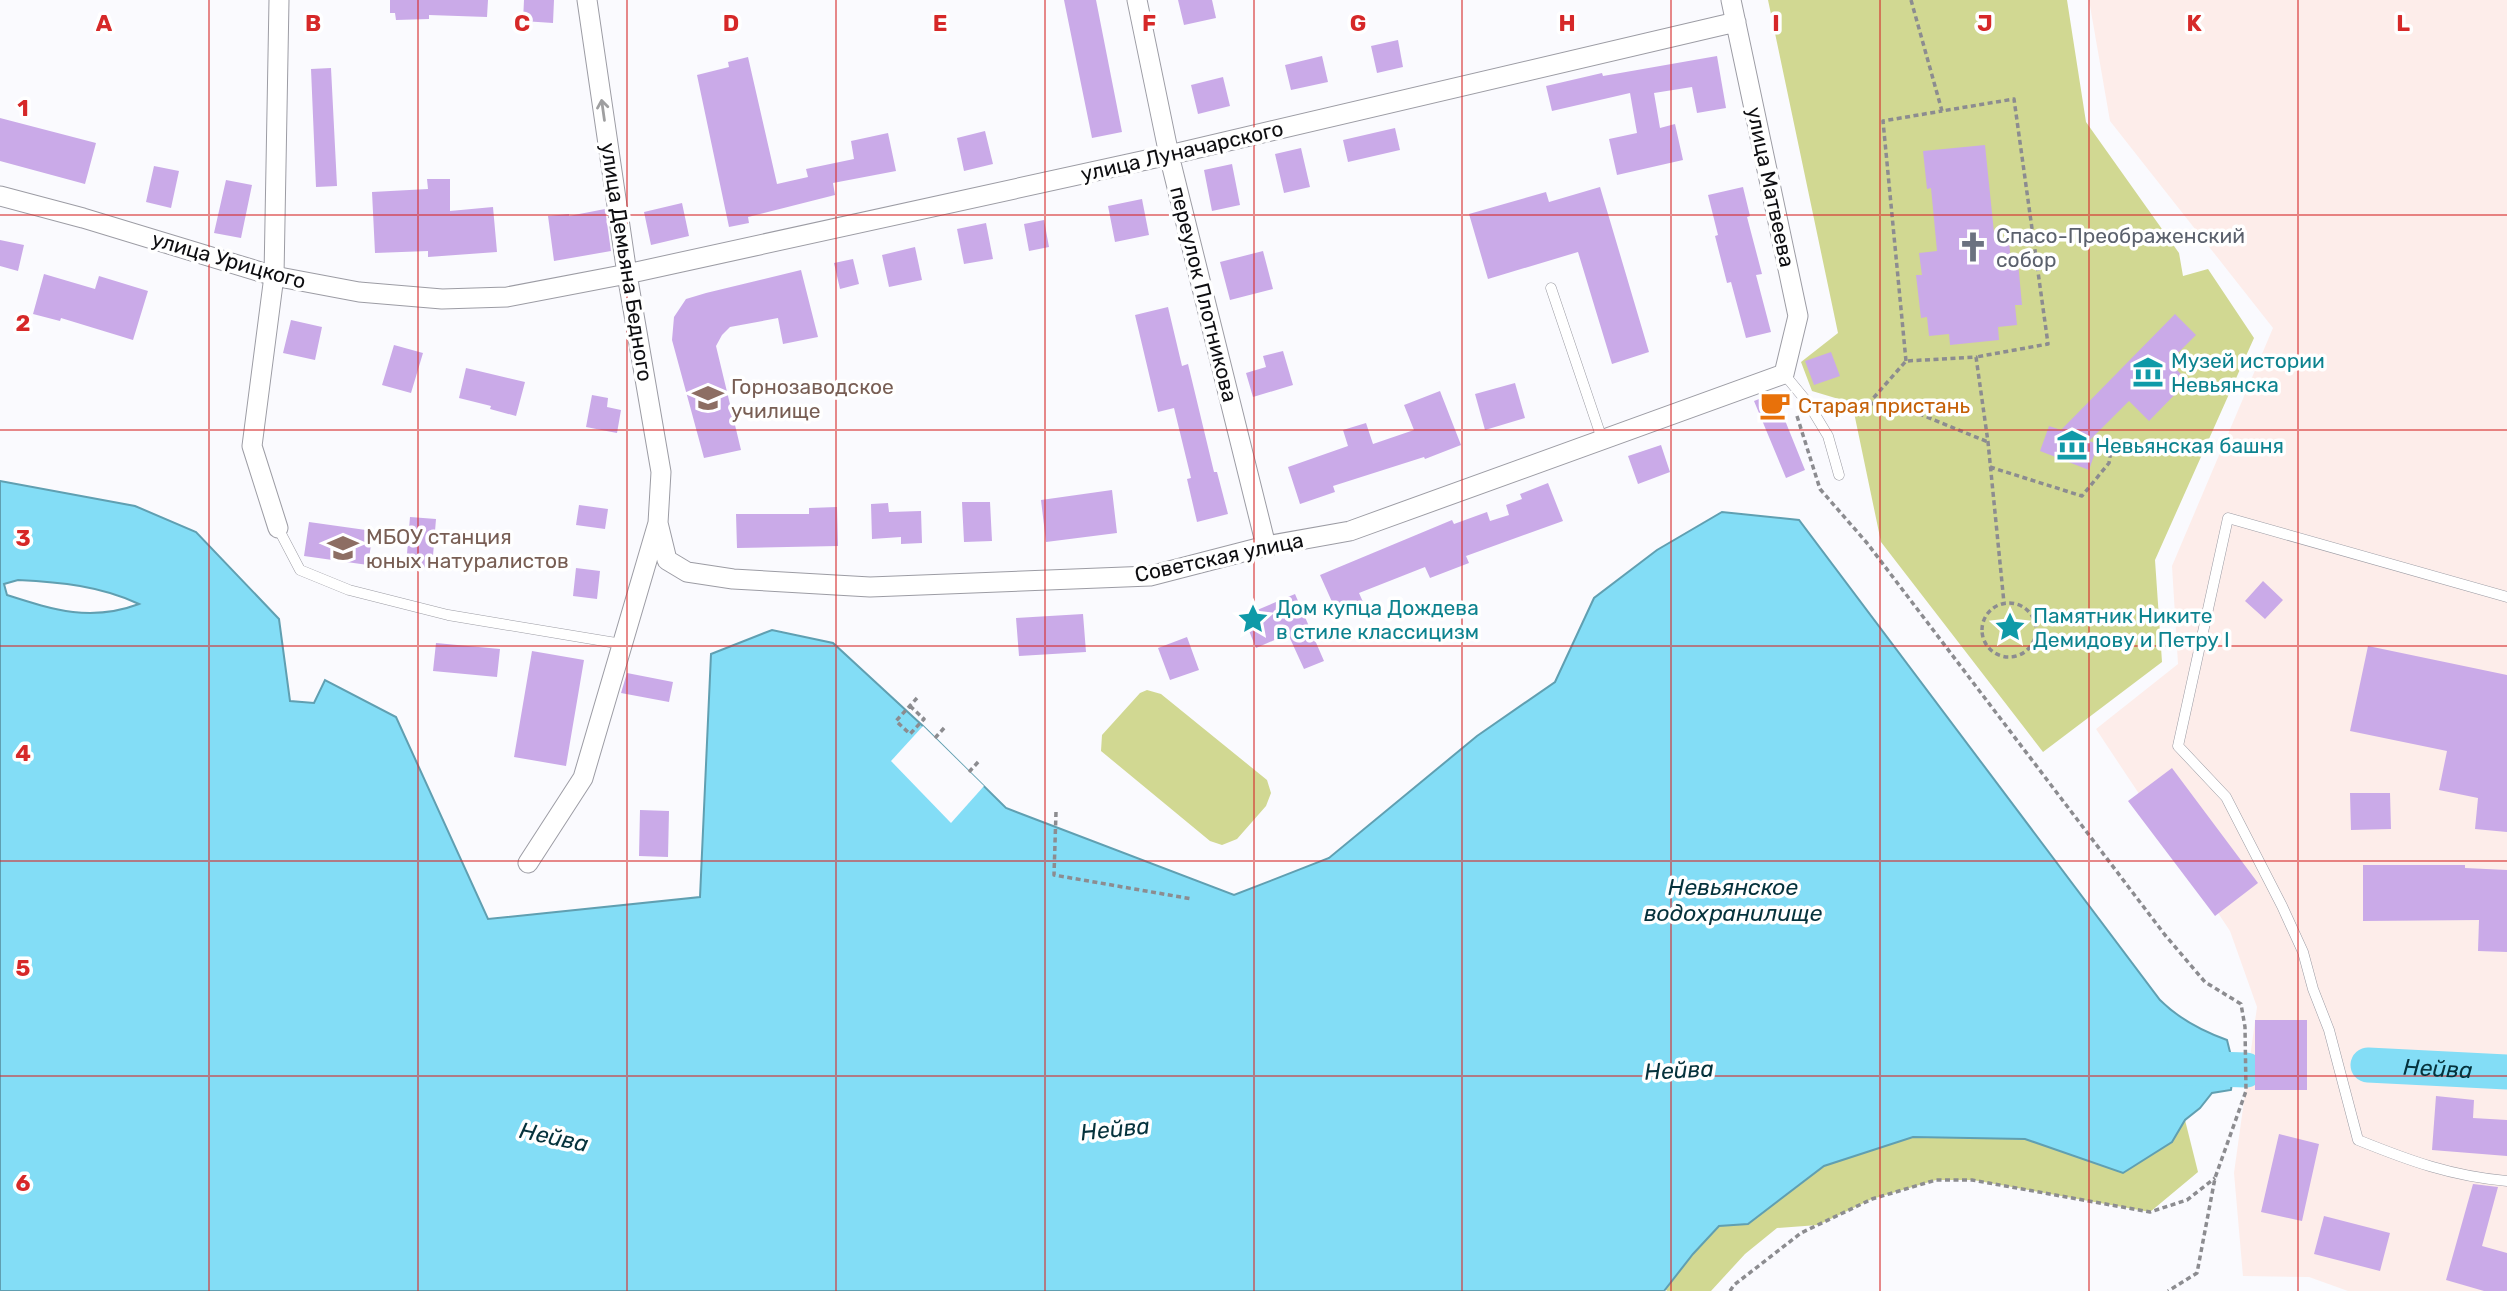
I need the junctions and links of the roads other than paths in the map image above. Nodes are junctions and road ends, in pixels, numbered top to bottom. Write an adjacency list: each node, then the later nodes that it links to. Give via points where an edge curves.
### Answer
1 (279, 0): 9 (street)
2 (587, 0): 8 (street, улица Демьяна Бедного, one-way to 2)
3 (1137, 0): 6 (street, переулок Плотникова)
4 (1731, 0): 5 (street, улица Матвеева)
5 (1736, 22): 6 (street, улица Луначарского); 11 (street, улица Матвеева, via 1798,316)
6 (1169, 155): 8 (street, улица Луначарского); 16 (street, переулок Плотникова)
7 (0, 196): 9 (street, улица Урицкого)
8 (627, 274): 9 (street, улица Урицкого, via 506,297 442,299 359,292); 14 (street, улица Демьяна Бедного, via 660,472)
9 (274, 276): 15 (street, via 252,446)
10 (1551, 288): 12 (lane)
11 (1784, 374): 12 (street, Советская улица); 13 (lane, via 1828,436)
12 (1602, 439): 16 (street, Советская улица, via 1350,531)
13 (1839, 475)
14 (658, 523): 16 (street, Советская улица, via 667,559 687,572 870,587 1150,576); 18 (street)
15 (278, 528): 18 (lane, via 300,570 349,590 448,615)
16 (1266, 546)
17 (2507, 597): 20 (lane, via 2228,518 2178,746 2226,797 2282,906 2329,1030 2358,1140 2423,1166)
18 (622, 644): 19 (street, via 583,778)
19 (528, 863)
20 (2507, 1181)

